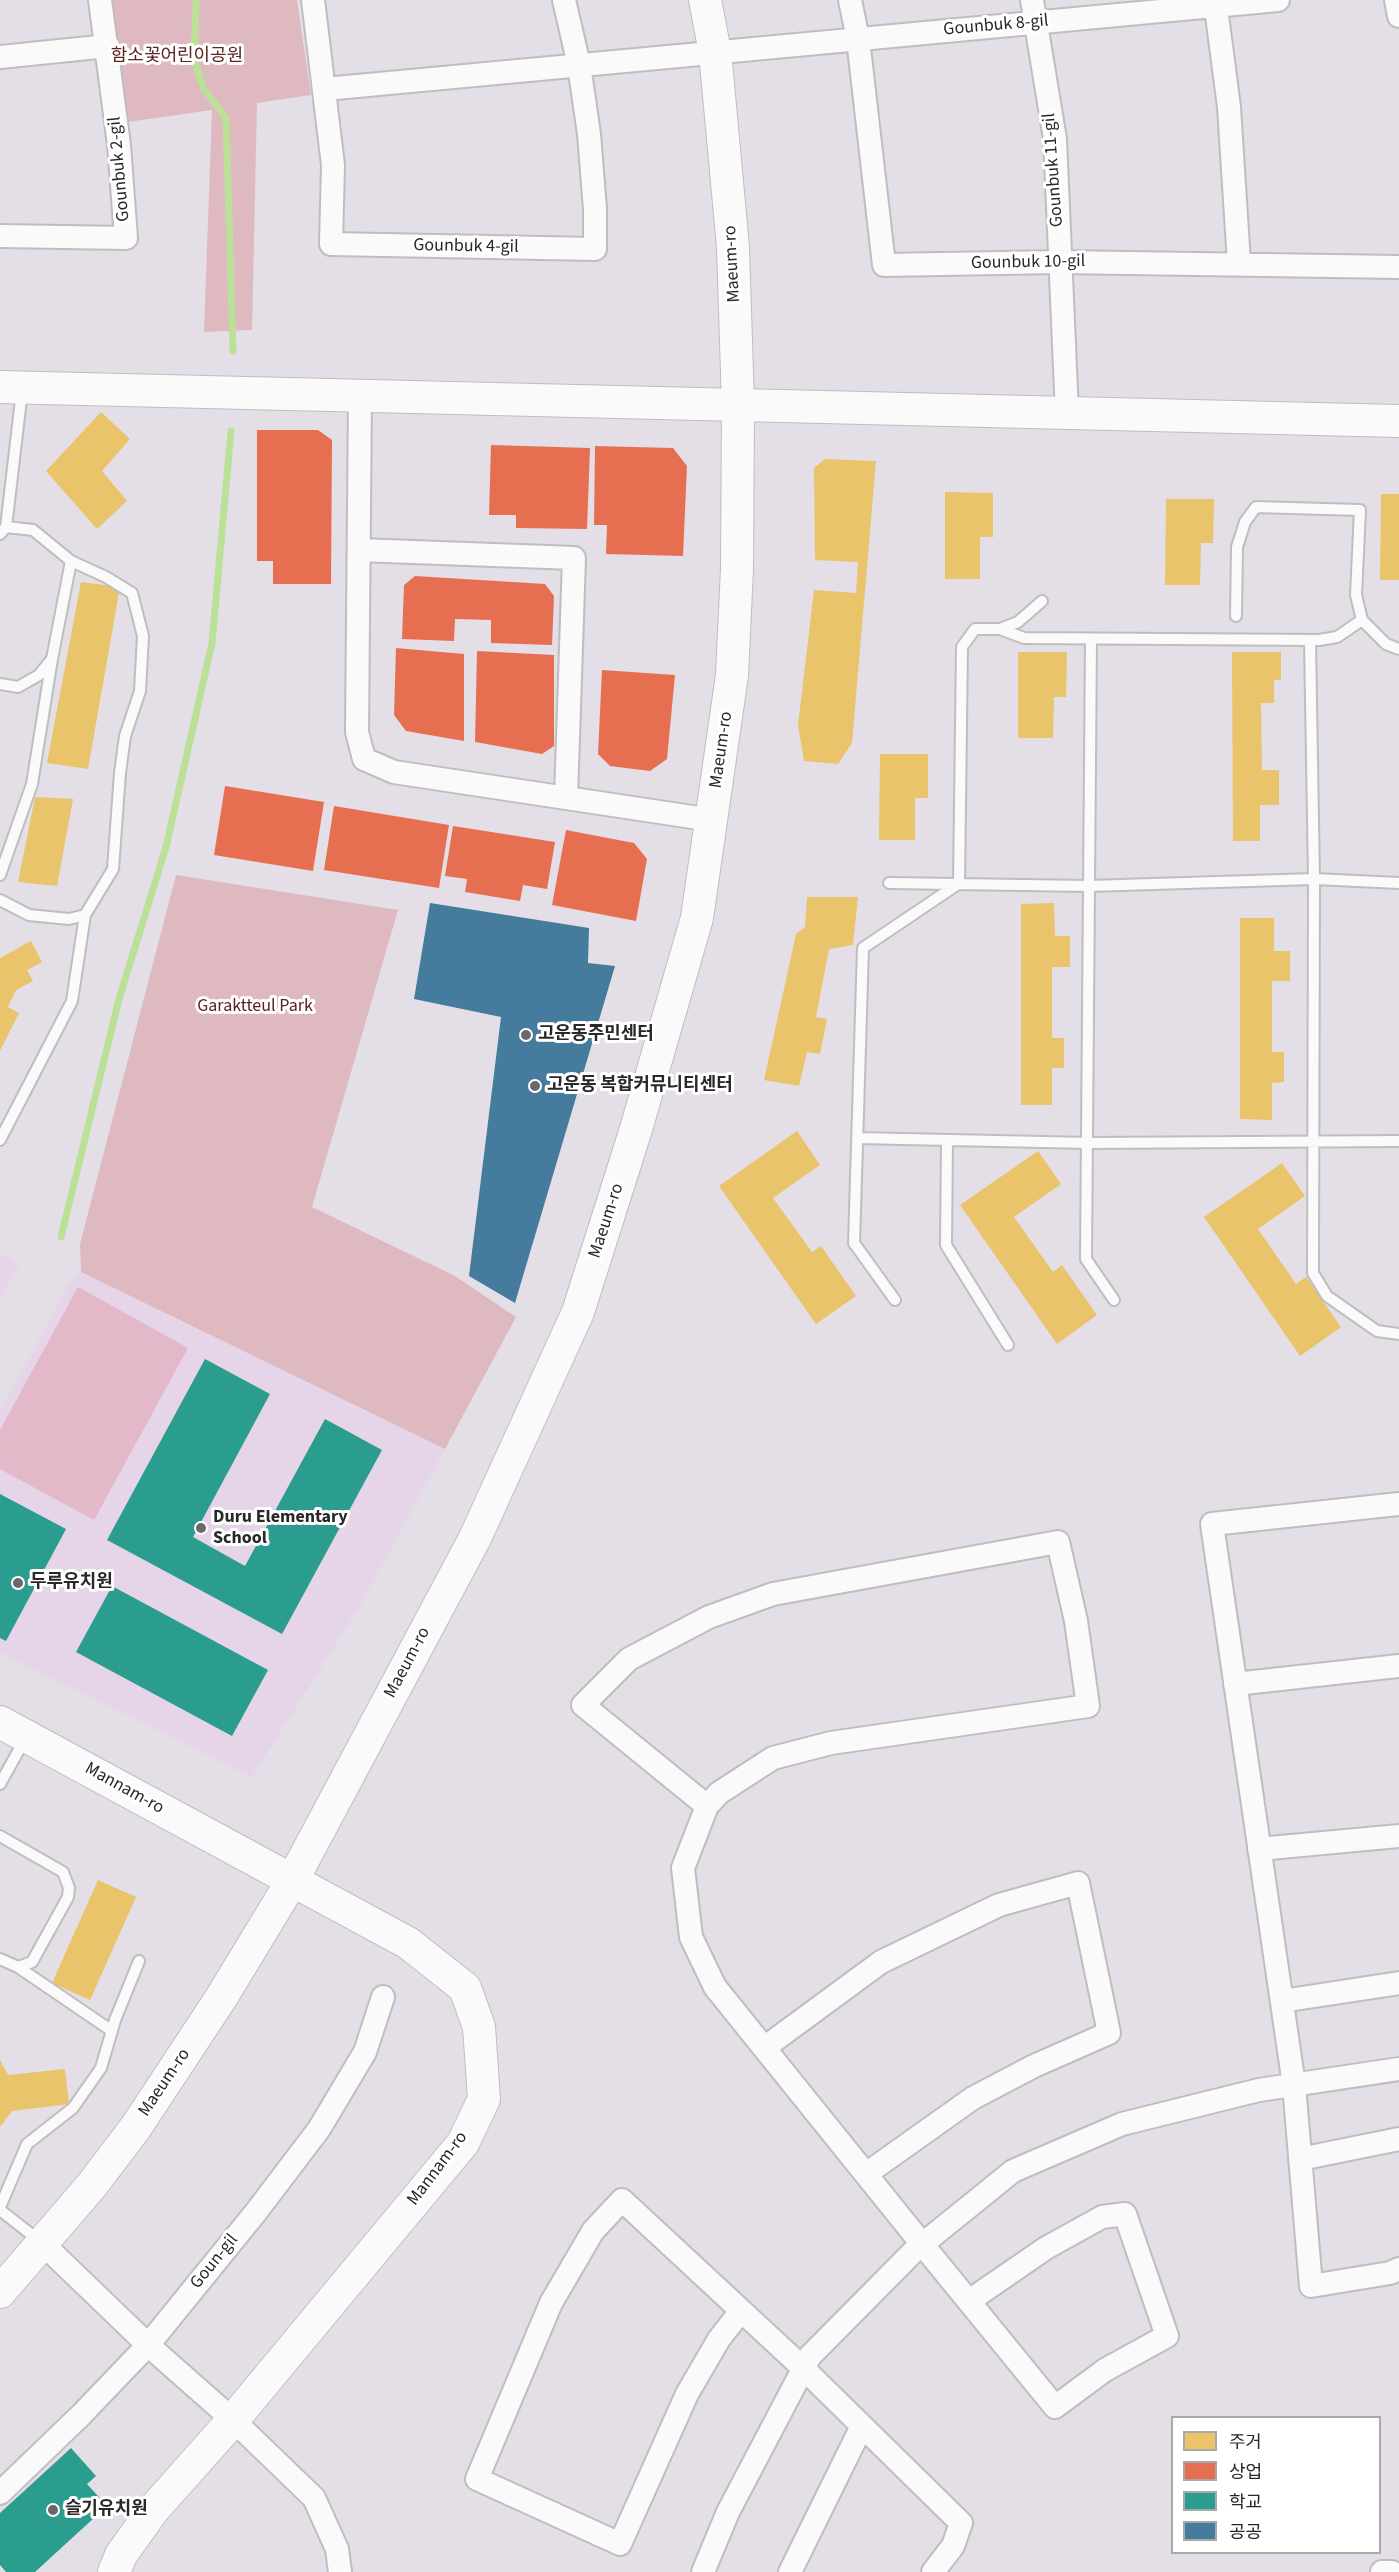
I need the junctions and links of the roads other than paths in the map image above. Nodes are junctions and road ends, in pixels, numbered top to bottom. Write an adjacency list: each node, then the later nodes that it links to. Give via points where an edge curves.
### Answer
1 (100, 0): 13 (street, Gounbuk 2-gil)
2 (313, 0): 17 (street, Gounbuk 4-gil)
3 (564, 0): 16 (street, Gounbuk 4-gil)
4 (705, 0): 14 (street, Maeum-ro)
5 (850, 0): 12 (street)
6 (1032, 0): 11 (street, Gounbuk 11-gil)
7 (1278, 0): 9 (street, Gounbuk 8-gil)
8 (1396, 0): 10 (street)
9 (1216, 3): 11 (street, Gounbuk 8-gil); 20 (street, via 1229,107)
10 (1399, 16)
11 (1036, 22): 12 (street, Gounbuk 8-gil); 19 (street, Gounbuk 11-gil, via 1055,139)
12 (858, 39): 14 (street, Gounbuk 8-gil); 19 (street, Gounbuk 10-gil, via 884,264)
13 (108, 46): 15 (street); 18 (street, Gounbuk 2-gil, via 126,238)
14 (715, 52): 16 (street, Gounbuk 8-gil); 24 (street, Maeum-ro, via 733,247)
15 (0, 57)
16 (579, 65): 17 (street, Gounbuk 8-gil); 17 (street, Gounbuk 4-gil, via 589,134 595,249 332,244 333,165)
17 (325, 89)
18 (0, 236)
19 (1060, 262): 20 (street, Gounbuk 10-gil); 25 (street, Gounbuk 11-gil)
20 (1239, 263): 21 (street, Gounbuk 10-gil)
21 (1399, 267)
22 (11, 387): 23 (street); 27 (lane)
23 (360, 396): 24 (street); 28 (street)
24 (738, 405): 25 (street); 40 (street, Maeum-ro, via 732,675)
25 (1067, 413): 26 (street)
26 (1399, 421)
27 (3, 531): 29 (lane, via 33,530)
28 (359, 550): 39 (street, via 357,732 364,759 394,772); 39 (street, via 574,558)
29 (71, 561): 37 (lane); 48 (lane, via 132,593 143,636 140,692 125,736 120,773 113,869)
30 (1042, 601): 33 (lane, via 1018,622)
31 (1236, 616): 32 (lane, via 1237,547 1245,522 1256,507 1360,510 1356,595)
32 (1362, 620): 35 (lane, via 1338,637); 36 (lane, via 1386,644)
33 (1000, 629): 34 (lane, via 1024,638); 45 (lane, via 975,628 962,647)
34 (1091, 639): 35 (lane); 46 (lane)
35 (1310, 640): 42 (lane)
36 (1399, 649)
37 (52, 659): 38 (lane, via 39,675 18,687); 41 (lane, via 32,784)
38 (0, 684)
39 (566, 797): 40 (street)
40 (712, 820): 68 (street, Maeum-ro, via 697,918 578,1312 475,1538)
41 (0, 875)
42 (1314, 879): 44 (lane); 46 (lane); 53 (lane)
43 (889, 882): 45 (lane)
44 (1399, 883)
45 (959, 884): 46 (lane); 49 (lane, via 863,948)
46 (1089, 886): 54 (lane)
47 (0, 900): 48 (lane, via 28,915 69,919)
48 (85, 915): 50 (lane, via 72,1001)
49 (856, 1138): 51 (lane); 55 (lane, via 854,1243)
50 (0, 1140)
51 (947, 1140): 54 (lane); 58 (lane, via 946,1245)
52 (1399, 1141): 53 (lane)
53 (1313, 1142): 54 (lane); 57 (lane, via 1313,1273 1327,1296 1377,1331)
54 (1089, 1143): 56 (lane, via 1086,1259)
55 (895, 1300)
56 (1114, 1300)
57 (1399, 1334)
58 (1008, 1345)
59 (1399, 1504): 61 (street, via 1212,1524)
60 (1399, 1666): 61 (street)
61 (1235, 1684): 67 (street)
62 (13, 1729): 63 (lane); 68 (street, Mannam-ro)
63 (0, 1782)
64 (707, 1806): 64 (street, via 583,1705 629,1659 709,1617 773,1594 1058,1542 1076,1621 1088,1706 831,1743 773,1758 719,1793); 76 (street, via 683,1868 691,1937 715,1987)
65 (0, 1836): 71 (lane, via 63,1872 69,1888 68,1897 32,1962)
66 (1399, 1836): 67 (street)
67 (1259, 1849): 74 (street)
68 (292, 1881): 83 (street, Maeum-ro, via 136,2127 92,2185); 91 (street, Mannam-ro, via 408,1943 465,1988 479,2027 484,2098 463,2143)
69 (0, 1959): 71 (lane)
70 (139, 1961): 75 (lane)
71 (18, 1967): 75 (lane)
72 (1399, 1983): 74 (street)
73 (383, 1997): 89 (street, Goun-gil, via 365,2052 320,2129)
74 (1282, 2001): 78 (street)
75 (112, 2031): 82 (lane, via 101,2068 73,2108 27,2144)
76 (764, 2048): 81 (street); 81 (street, via 882,1962 999,1905 1078,1883 1109,2033 973,2098)
77 (1399, 2069): 78 (street)
78 (1294, 2085): 80 (street); 84 (street, via 1259,2090 1111,2129 1012,2171)
79 (1399, 2139): 80 (street)
80 (1300, 2159): 85 (street, via 1311,2286)
81 (866, 2174): 84 (street)
82 (0, 2209): 83 (lane)
83 (41, 2242): 86 (street, Maeum-ro); 89 (street)
84 (922, 2244): 87 (street); 90 (street, via 810,2356)
85 (1399, 2269)
86 (0, 2292)
87 (969, 2301): 87 (street, via 1055,2407 1106,2370 1167,2336 1125,2214 1102,2217 1046,2248)
88 (741, 2312): 88 (street, via 719,2339 687,2394 620,2544 477,2479 551,2303 593,2231 622,2200); 90 (street)
89 (148, 2345): 91 (street); 93 (street, Goun-gil)
90 (803, 2368): 92 (street); 96 (street, via 728,2512)
91 (233, 2420): 94 (street, Mannam-ro, via 153,2510 121,2555); 95 (street, via 314,2498 337,2549)
92 (862, 2426): 97 (street); 98 (street, via 961,2523 953,2546)
93 (0, 2493)
94 (114, 2572)
95 (340, 2572)
96 (703, 2572)
97 (789, 2572)
98 (933, 2572)
99 (1382, 2572): 100 (street)
100 (1392, 2572)

